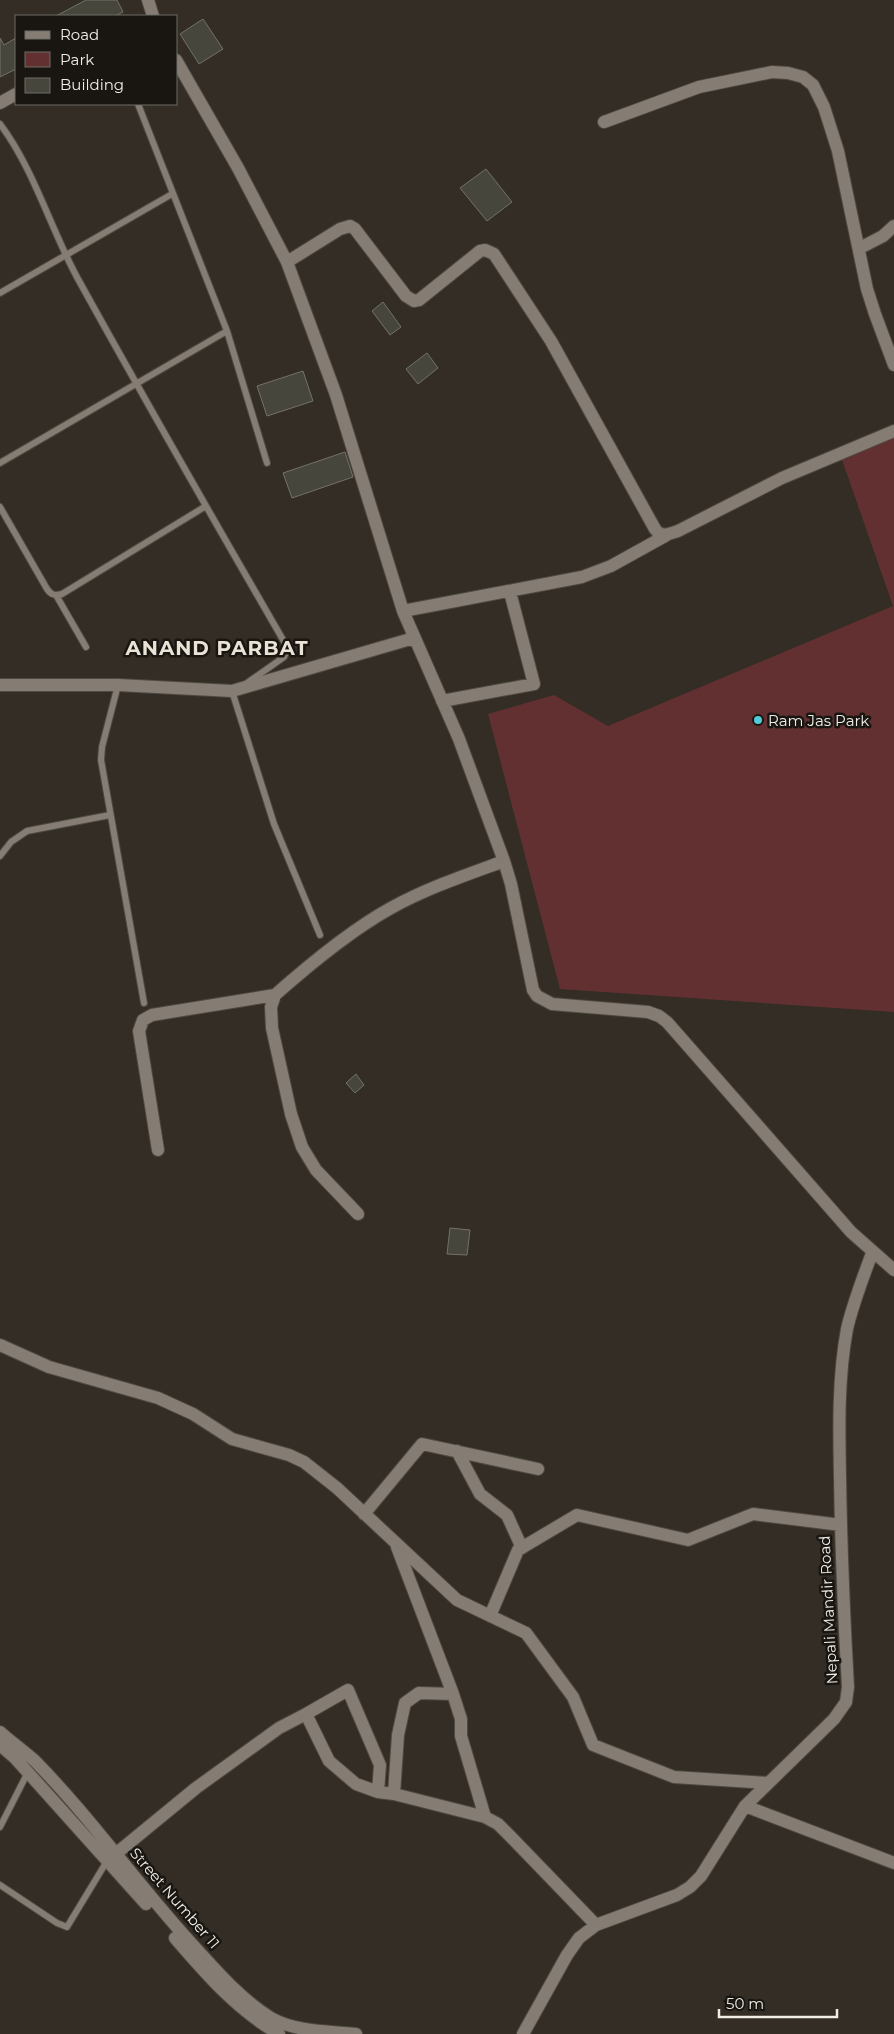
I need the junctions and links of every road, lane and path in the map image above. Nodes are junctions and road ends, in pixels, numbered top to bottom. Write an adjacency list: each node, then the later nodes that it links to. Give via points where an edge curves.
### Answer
1 (148, 0): 2 (street)
2 (154, 15)
3 (178, 63): 13 (street)
4 (15, 95): 5 (street)
5 (0, 103)
6 (138, 105): 9 (lane)
7 (604, 122): 11 (street, via 723,81 772,72 803,77 812,85 824,107 838,151)
8 (0, 124): 12 (lane, via 28,173)
9 (172, 194): 12 (lane); 15 (lane)
10 (894, 226): 11 (street)
11 (860, 248): 16 (street, via 875,314)
12 (65, 254): 14 (lane); 17 (lane)
13 (287, 262): 23 (street, via 350,226 406,296 414,301 480,251 494,254 550,341 658,532); 26 (street, via 336,395)
14 (0, 293)
15 (227, 331): 17 (lane); 20 (lane)
16 (894, 364)
17 (136, 385): 19 (lane); 21 (lane)
18 (894, 431): 23 (street, via 782,478)
19 (0, 463)
20 (267, 463)
21 (206, 506): 25 (lane); 31 (lane, via 287,651 284,657)
22 (0, 507): 25 (lane, via 50,593)
23 (667, 535): 24 (street, via 599,571)
24 (510, 592): 26 (street); 32 (street, via 534,684)
25 (56, 595): 28 (lane)
26 (403, 611): 27 (street)
27 (414, 638): 31 (street); 32 (street)
28 (86, 647)
29 (0, 685): 30 (street)
30 (118, 685): 31 (street); 33 (lane, via 101,760)
31 (235, 690): 36 (lane, via 274,824)
32 (442, 701): 35 (street)
33 (110, 814): 34 (lane, via 27,831); 38 (lane)
34 (0, 856)
35 (504, 861): 37 (street, via 449,881 392,908 352,933); 41 (street, via 537,996 552,1004 648,1012 659,1016)
36 (320, 936)
37 (275, 995): 39 (street, via 152,1015 142,1020 140,1031); 40 (street, via 270,1016 272,1028 291,1114 302,1147 316,1170)
38 (144, 1003)
39 (158, 1150)
40 (358, 1214)
41 (872, 1253): 42 (street); 47 (street, Nepali Mandir Road, via 857,1295 843,1358)
42 (894, 1270)
43 (0, 1345): 46 (street, via 49,1367 158,1398 193,1414 232,1439 304,1462)
44 (457, 1451): 45 (street); 46 (street, via 422,1444); 49 (street, via 480,1494 507,1515)
45 (538, 1468)
46 (364, 1514): 48 (street)
47 (840, 1525): 49 (street, via 753,1514 688,1540 577,1515); 56 (street, Nepali Mandir Road, via 848,1687 846,1702 834,1719)
48 (396, 1544): 50 (street, via 457,1600); 51 (street)
49 (522, 1548): 50 (street, via 518,1550)
50 (490, 1616): 56 (street, via 526,1633 573,1697 593,1745 674,1778)
51 (453, 1694): 58 (street, via 419,1694 405,1703 398,1735); 60 (street, via 461,1719 461,1736)
52 (306, 1714): 57 (street, via 329,1761 356,1784); 57 (street, via 348,1690 380,1764); 62 (street, via 279,1728 196,1788)
53 (0, 1732): 62 (street, Street Number 11, via 80,1811)
54 (0, 1746): 55 (street, Street Number 11)
55 (28, 1772): 61 (lane); 62 (street, Street Number 11)
56 (768, 1783): 59 (street, Nepali Mandir Road)
57 (378, 1792): 58 (street)
58 (394, 1794): 60 (street)
59 (745, 1806): 63 (street); 65 (street, Nepali Mandir Road, via 701,1876 690,1887 677,1895)
60 (485, 1817): 65 (street, via 498,1824)
61 (0, 1828)
62 (111, 1857): 64 (lane, via 67,1927); 66 (street, Street Number 11, via 212,1981 247,2012); 67 (street, Street Number 11, via 257,2008 298,2028)
63 (894, 1863)
64 (0, 1885)
65 (596, 1925): 68 (street, Nepali Mandir Road, via 579,1938 567,1955)
66 (279, 2034)
67 (356, 2034)
68 (523, 2034)

